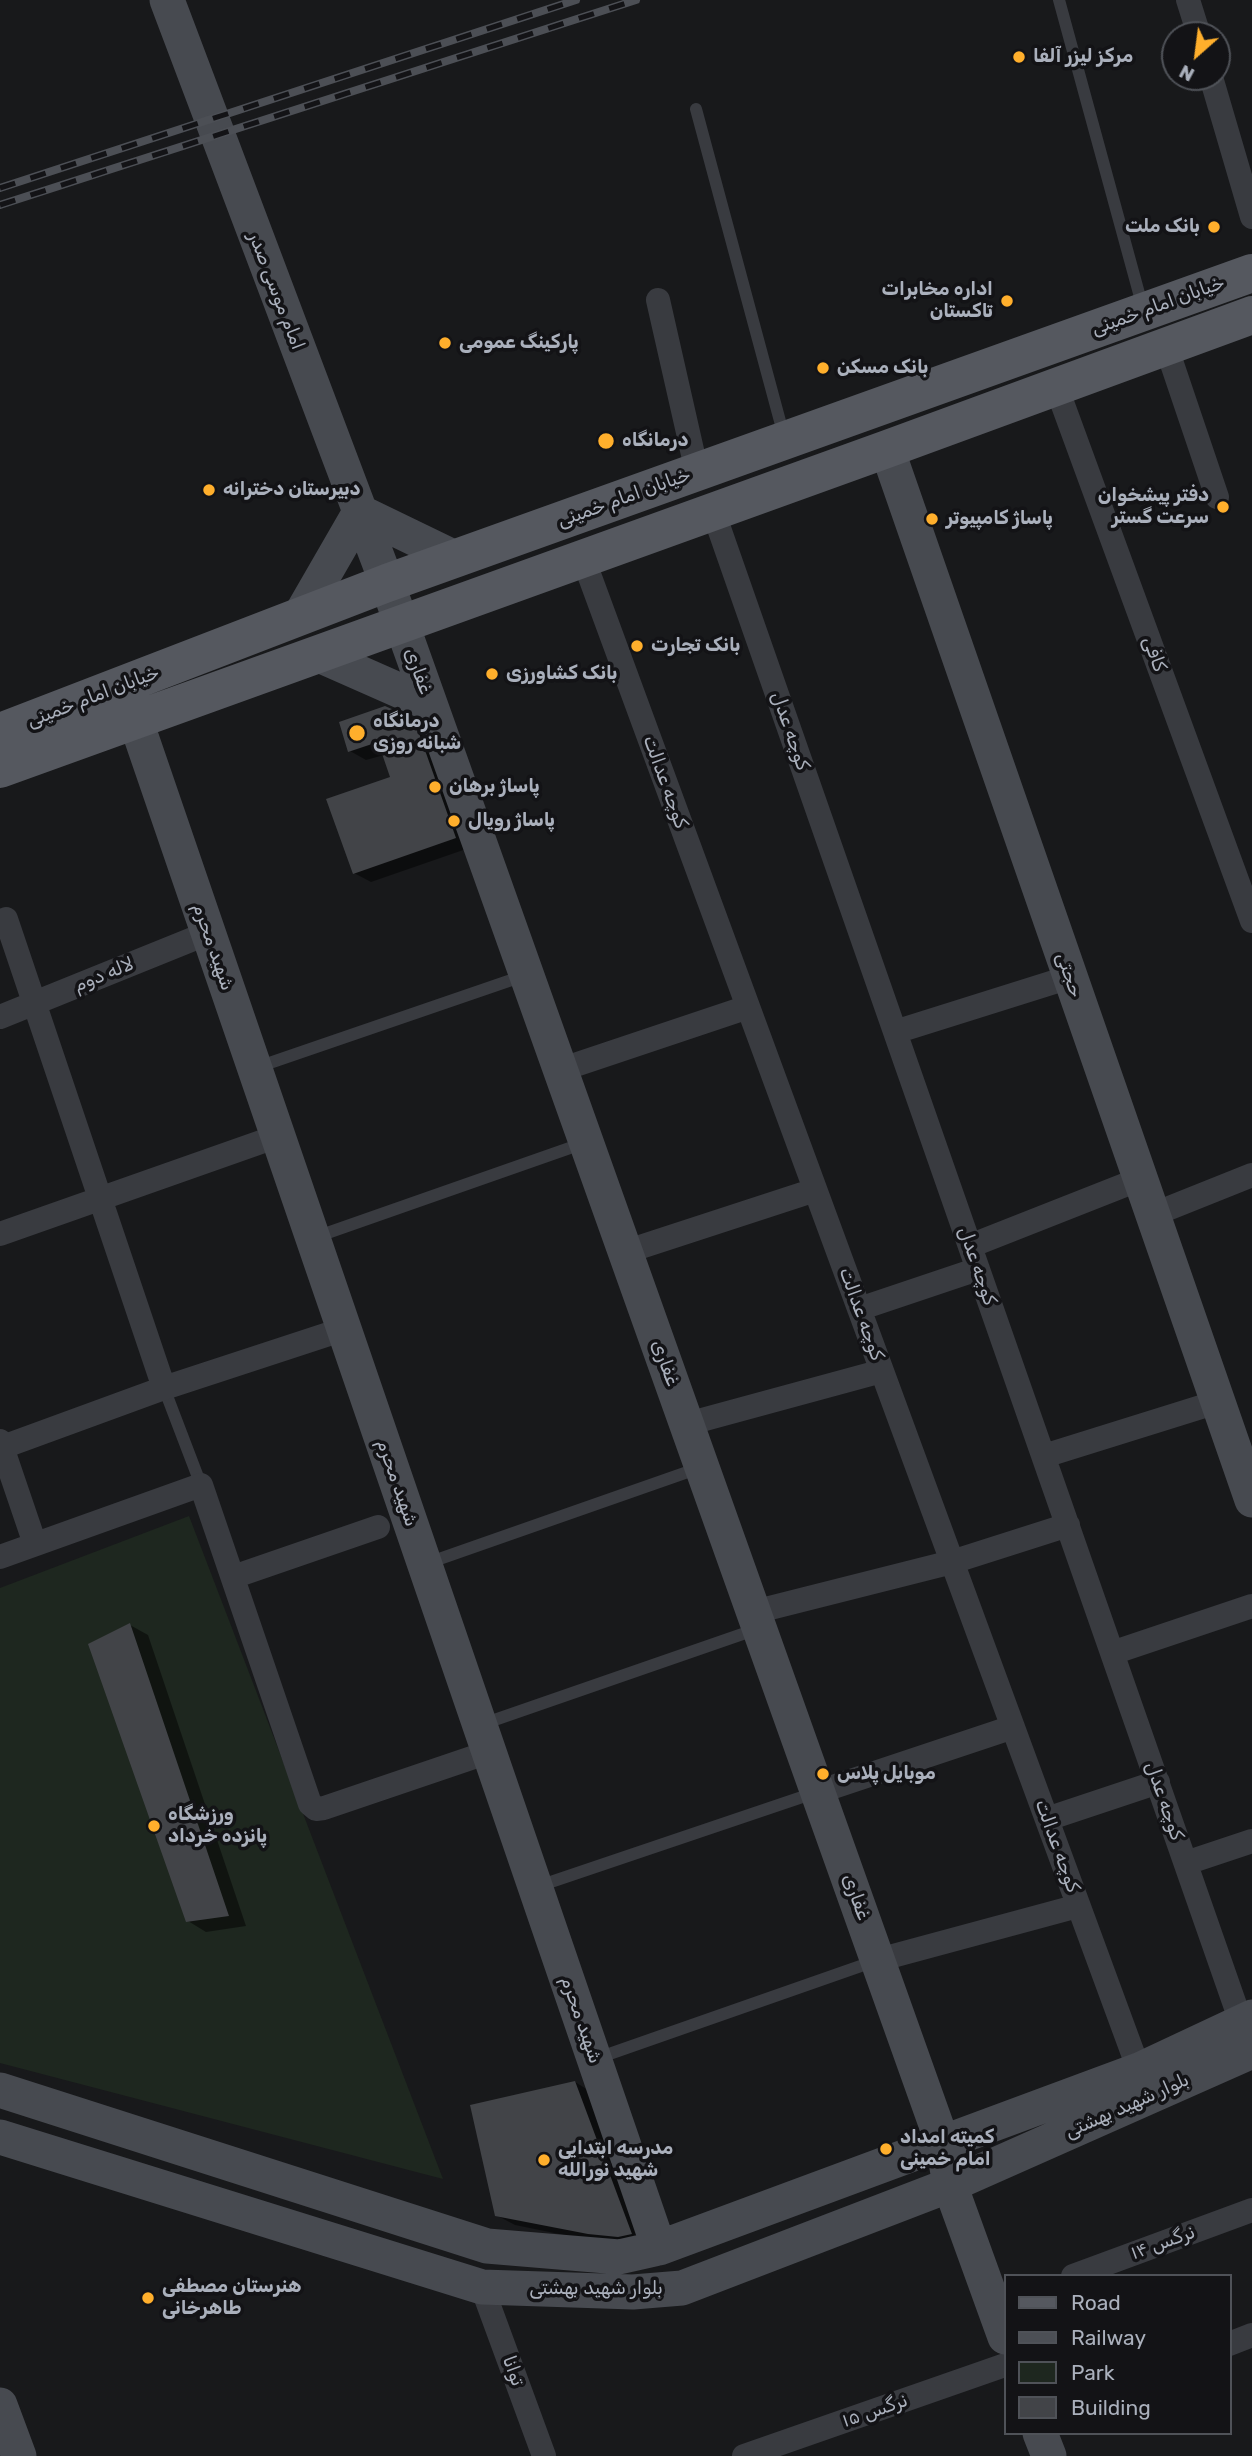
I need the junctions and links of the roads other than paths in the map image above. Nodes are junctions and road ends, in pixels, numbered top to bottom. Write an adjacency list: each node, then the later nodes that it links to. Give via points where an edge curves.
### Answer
1 (167, 0): 19 (street, امام موسی صدر)
2 (1059, 0): 10 (lane)
3 (1188, 0): 4 (street)
4 (1195, 21)
5 (1215, 91): 7 (street)
6 (696, 109): 14 (lane)
7 (1252, 217)
8 (1252, 272): 10 (main road, خیابان امام خمینی)
9 (659, 300): 16 (street)
10 (1144, 311): 14 (main road, خیابان امام خمینی)
11 (1252, 315): 12 (main road, خیابان امام خمینی)
12 (1166, 346): 13 (main road, خیابان امام خمینی); 17 (street)
13 (1056, 386): 15 (main road, خیابان امام خمینی); 31 (street, کافی)
14 (785, 440): 16 (main road, خیابان امام خمینی)
15 (887, 449): 18 (main road, خیابان امام خمینی); 34 (street, حجتی)
16 (697, 472): 20 (main road, خیابان امام خمینی)
17 (1217, 497)
18 (713, 511): 21 (main road, خیابان امام خمینی); 38 (street, کوچه عدل)
19 (360, 512): 20 (street); 22 (street, امام موسی صدر); 23 (street)
20 (455, 558): 22 (main road, خیابان امام خمینی)
21 (583, 558): 24 (main road, خیابان امام خمینی); 36 (street, کوچه عدالت)
22 (387, 583): 23 (main road, خیابان امام خمینی); 24 (street, غفاری)
23 (300, 616): 28 (main road, خیابان امام خمینی)
24 (401, 625): 25 (main road, خیابان امام خمینی); 26 (street, غفاری)
25 (319, 655): 26 (street); 27 (main road, خیابان امام خمینی)
26 (430, 704): 33 (street, غفاری)
27 (135, 719): 29 (main road, خیابان امام خمینی); 32 (street, شهید محرم)
28 (0, 732)
29 (0, 769)
30 (6, 919): 35 (street)
31 (1252, 921)
32 (208, 933): 35 (street, لاله دوم); 39 (street, شهید محرم)
33 (526, 975): 39 (lane); 40 (street, غفاری)
34 (1070, 976): 38 (street); 44 (street, حجتی)
35 (36, 1002): 37 (street, لاله دوم); 46 (street)
36 (748, 1007): 40 (street); 45 (street, کوچه عدالت)
37 (0, 1017)
38 (895, 1032): 51 (street, کوچه عدل)
39 (255, 1068): 41 (street, شهید محرم)
40 (560, 1070): 42 (street, غفاری)
41 (278, 1136): 46 (street); 49 (street, شهید محرم)
42 (586, 1142): 49 (lane); 50 (street, غفاری)
43 (1252, 1175): 47 (street)
44 (1140, 1179): 47 (street, حجتی); 51 (street)
45 (815, 1190): 50 (street); 52 (street, کوچه عدالت)
46 (100, 1199): 48 (street); 55 (street)
47 (1152, 1215): 56 (street, حجتی)
48 (0, 1234)
49 (313, 1238): 53 (street, شهید محرم)
50 (625, 1252): 57 (street, غفاری)
51 (974, 1257): 52 (street); 60 (street, کوچه عدل)
52 (859, 1309): 54 (street, کوچه عدالت)
53 (344, 1329): 55 (street); 69 (street, شهید محرم)
54 (882, 1371): 57 (street); 68 (street, کوچه عدالت)
55 (164, 1388): 58 (street); 62 (lane)
56 (1217, 1402): 59 (street, حجتی); 60 (street)
57 (687, 1424): 61 (street, غفاری)
58 (1, 1446): 66 (street)
59 (1244, 1448): 63 (street, حجتی)
60 (1044, 1456): 64 (street, کوچه عدل)
61 (702, 1467): 69 (lane); 72 (street, غفاری)
62 (201, 1485): 66 (street); 70 (street)
63 (1252, 1500)
64 (1068, 1525): 68 (street); 73 (street, کوچه عدل)
65 (378, 1527): 70 (street)
66 (35, 1544): 67 (street)
67 (0, 1557)
68 (952, 1562): 72 (street); 74 (street, کوچه عدالت)
69 (425, 1564): 75 (street, شهید محرم)
70 (233, 1577): 75 (street, via 310,1804 316,1809)
71 (1252, 1606): 73 (street)
72 (757, 1620): 75 (lane); 77 (street, غفاری)
73 (1112, 1653): 76 (street, کوچه عدل)
74 (1013, 1727): 77 (street); 78 (street, کوچه عدالت)
75 (485, 1739): 81 (street, شهید محرم)
76 (1158, 1782): 78 (street); 80 (street, کوچه عدل)
77 (818, 1791): 81 (lane); 83 (street, غفاری)
78 (1047, 1819): 82 (street, کوچه عدالت)
79 (1252, 1841): 80 (street)
80 (1186, 1863): 84 (street, کوچه عدل)
81 (536, 1887): 85 (street, شهید محرم)
82 (1078, 1906): 83 (street); 86 (street, کوچه عدالت)
83 (878, 1960): 85 (lane); 89 (street, غفاری)
84 (1248, 2030): 86 (street, بلوار شهید بهشتی); 90 (street, بلوار شهید بهشتی)
85 (594, 2059): 92 (street, شهید محرم)
86 (1139, 2070): 89 (street, بلوار شهید بهشتی)
87 (0, 2090): 92 (street, بلوار شهید بهشتی, via 487,2246 619,2257)
88 (0, 2137): 94 (street, بلوار شهید بهشتی)
89 (943, 2144): 90 (street, غفاری); 92 (street, بلوار شهید بهشتی)
90 (950, 2185): 94 (street, بلوار شهید بهشتی, via 682,2288 633,2292); 95 (street)
91 (1252, 2210): 93 (street, نرگس ۱۴)
92 (659, 2248)
93 (1078, 2274)
94 (482, 2287): 102 (street, توانا)
95 (1001, 2314)
96 (1252, 2335): 97 (street)
97 (1231, 2343)
98 (1004, 2365): 103 (street, نرگس ۱۵)
99 (0, 2405): 101 (street)
100 (1041, 2435): 104 (street)
101 (19, 2456)
102 (544, 2456)
103 (744, 2456)
104 (1049, 2456)

